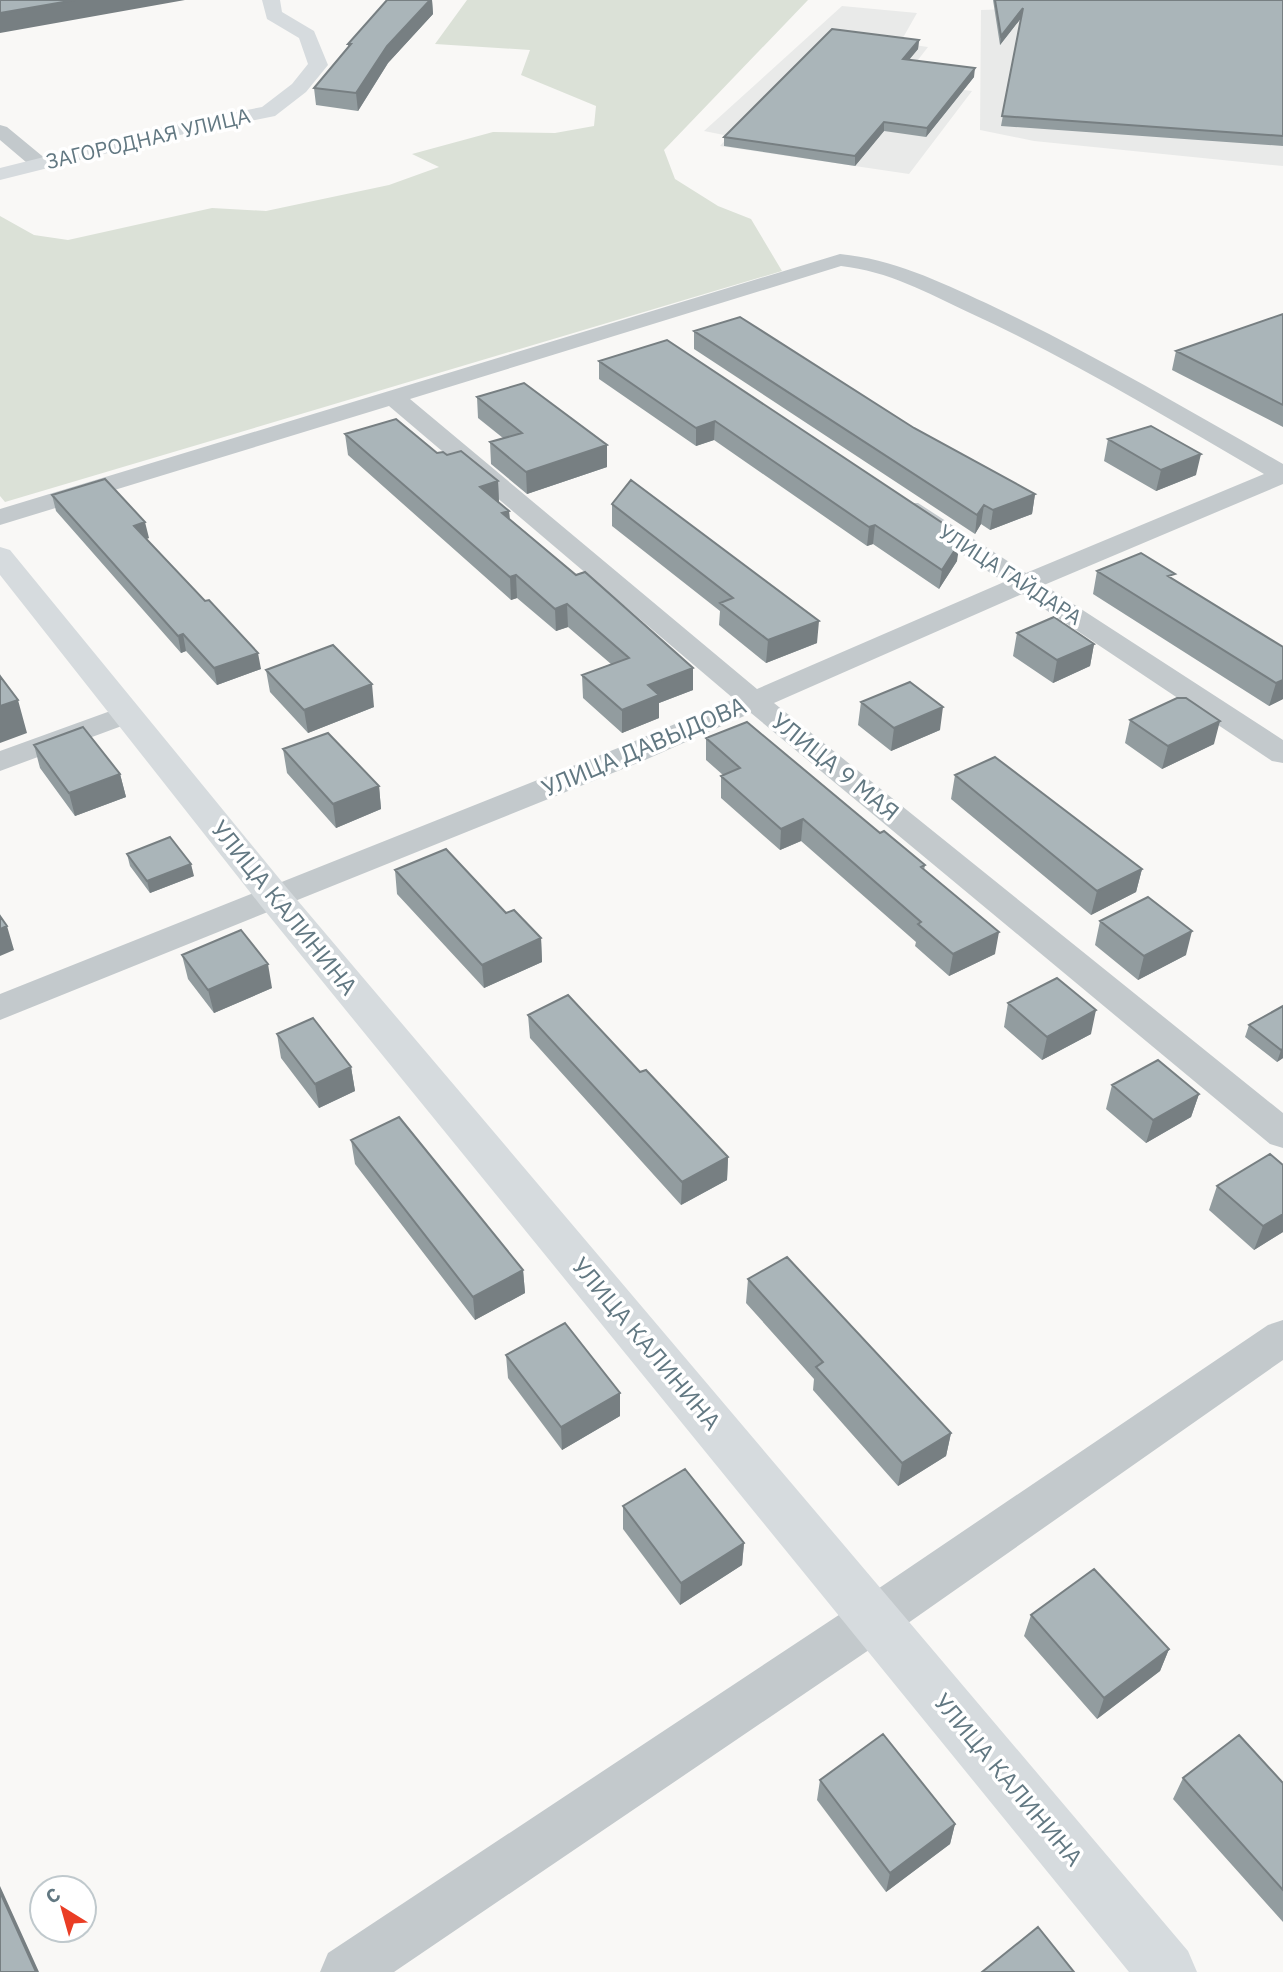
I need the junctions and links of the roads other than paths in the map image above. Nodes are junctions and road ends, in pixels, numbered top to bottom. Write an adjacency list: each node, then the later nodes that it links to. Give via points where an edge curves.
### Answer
1 (271, 0): 3 (street, ЗАГОРОДНАЯ УЛИЦА, via 273,15 307,35 318,65 299,88 268,112)
2 (0, 131): 3 (street)
3 (40, 164): 4 (street, ЗАГОРОДНАЯ УЛИЦА)
4 (0, 174)
5 (634, 322): 6 (street); 7 (street); 8 (street, via 841,260 868,261 1045,338)
6 (666, 344)
7 (392, 396): 10 (street); 13 (street, УЛИЦА 9 МАЯ)
8 (1283, 474): 12 (street, УЛИЦА ДАВЫДОВА)
9 (888, 494): 12 (street, УЛИЦА ГАЙДАРА)
10 (0, 517)
11 (0, 555): 14 (street, УЛИЦА КАЛИНИНА)
12 (1023, 584): 13 (street, УЛИЦА ДАВЫДОВА); 15 (street, УЛИЦА ГАЙДАРА)
13 (754, 701): 17 (street, УЛИЦА ДАВЫДОВА); 19 (street, УЛИЦА 9 МАЯ)
14 (127, 714): 16 (street); 17 (street, УЛИЦА КАЛИНИНА)
15 (1283, 754)
16 (0, 762)
17 (274, 897): 18 (street, УЛИЦА ДАВЫДОВА); 21 (street, УЛИЦА КАЛИНИНА)
18 (0, 1008)
19 (1283, 1135)
20 (1283, 1337): 21 (street)
21 (874, 1619): 22 (street); 23 (street, УЛИЦА КАЛИНИНА)
22 (347, 1972)
23 (1167, 1972)

